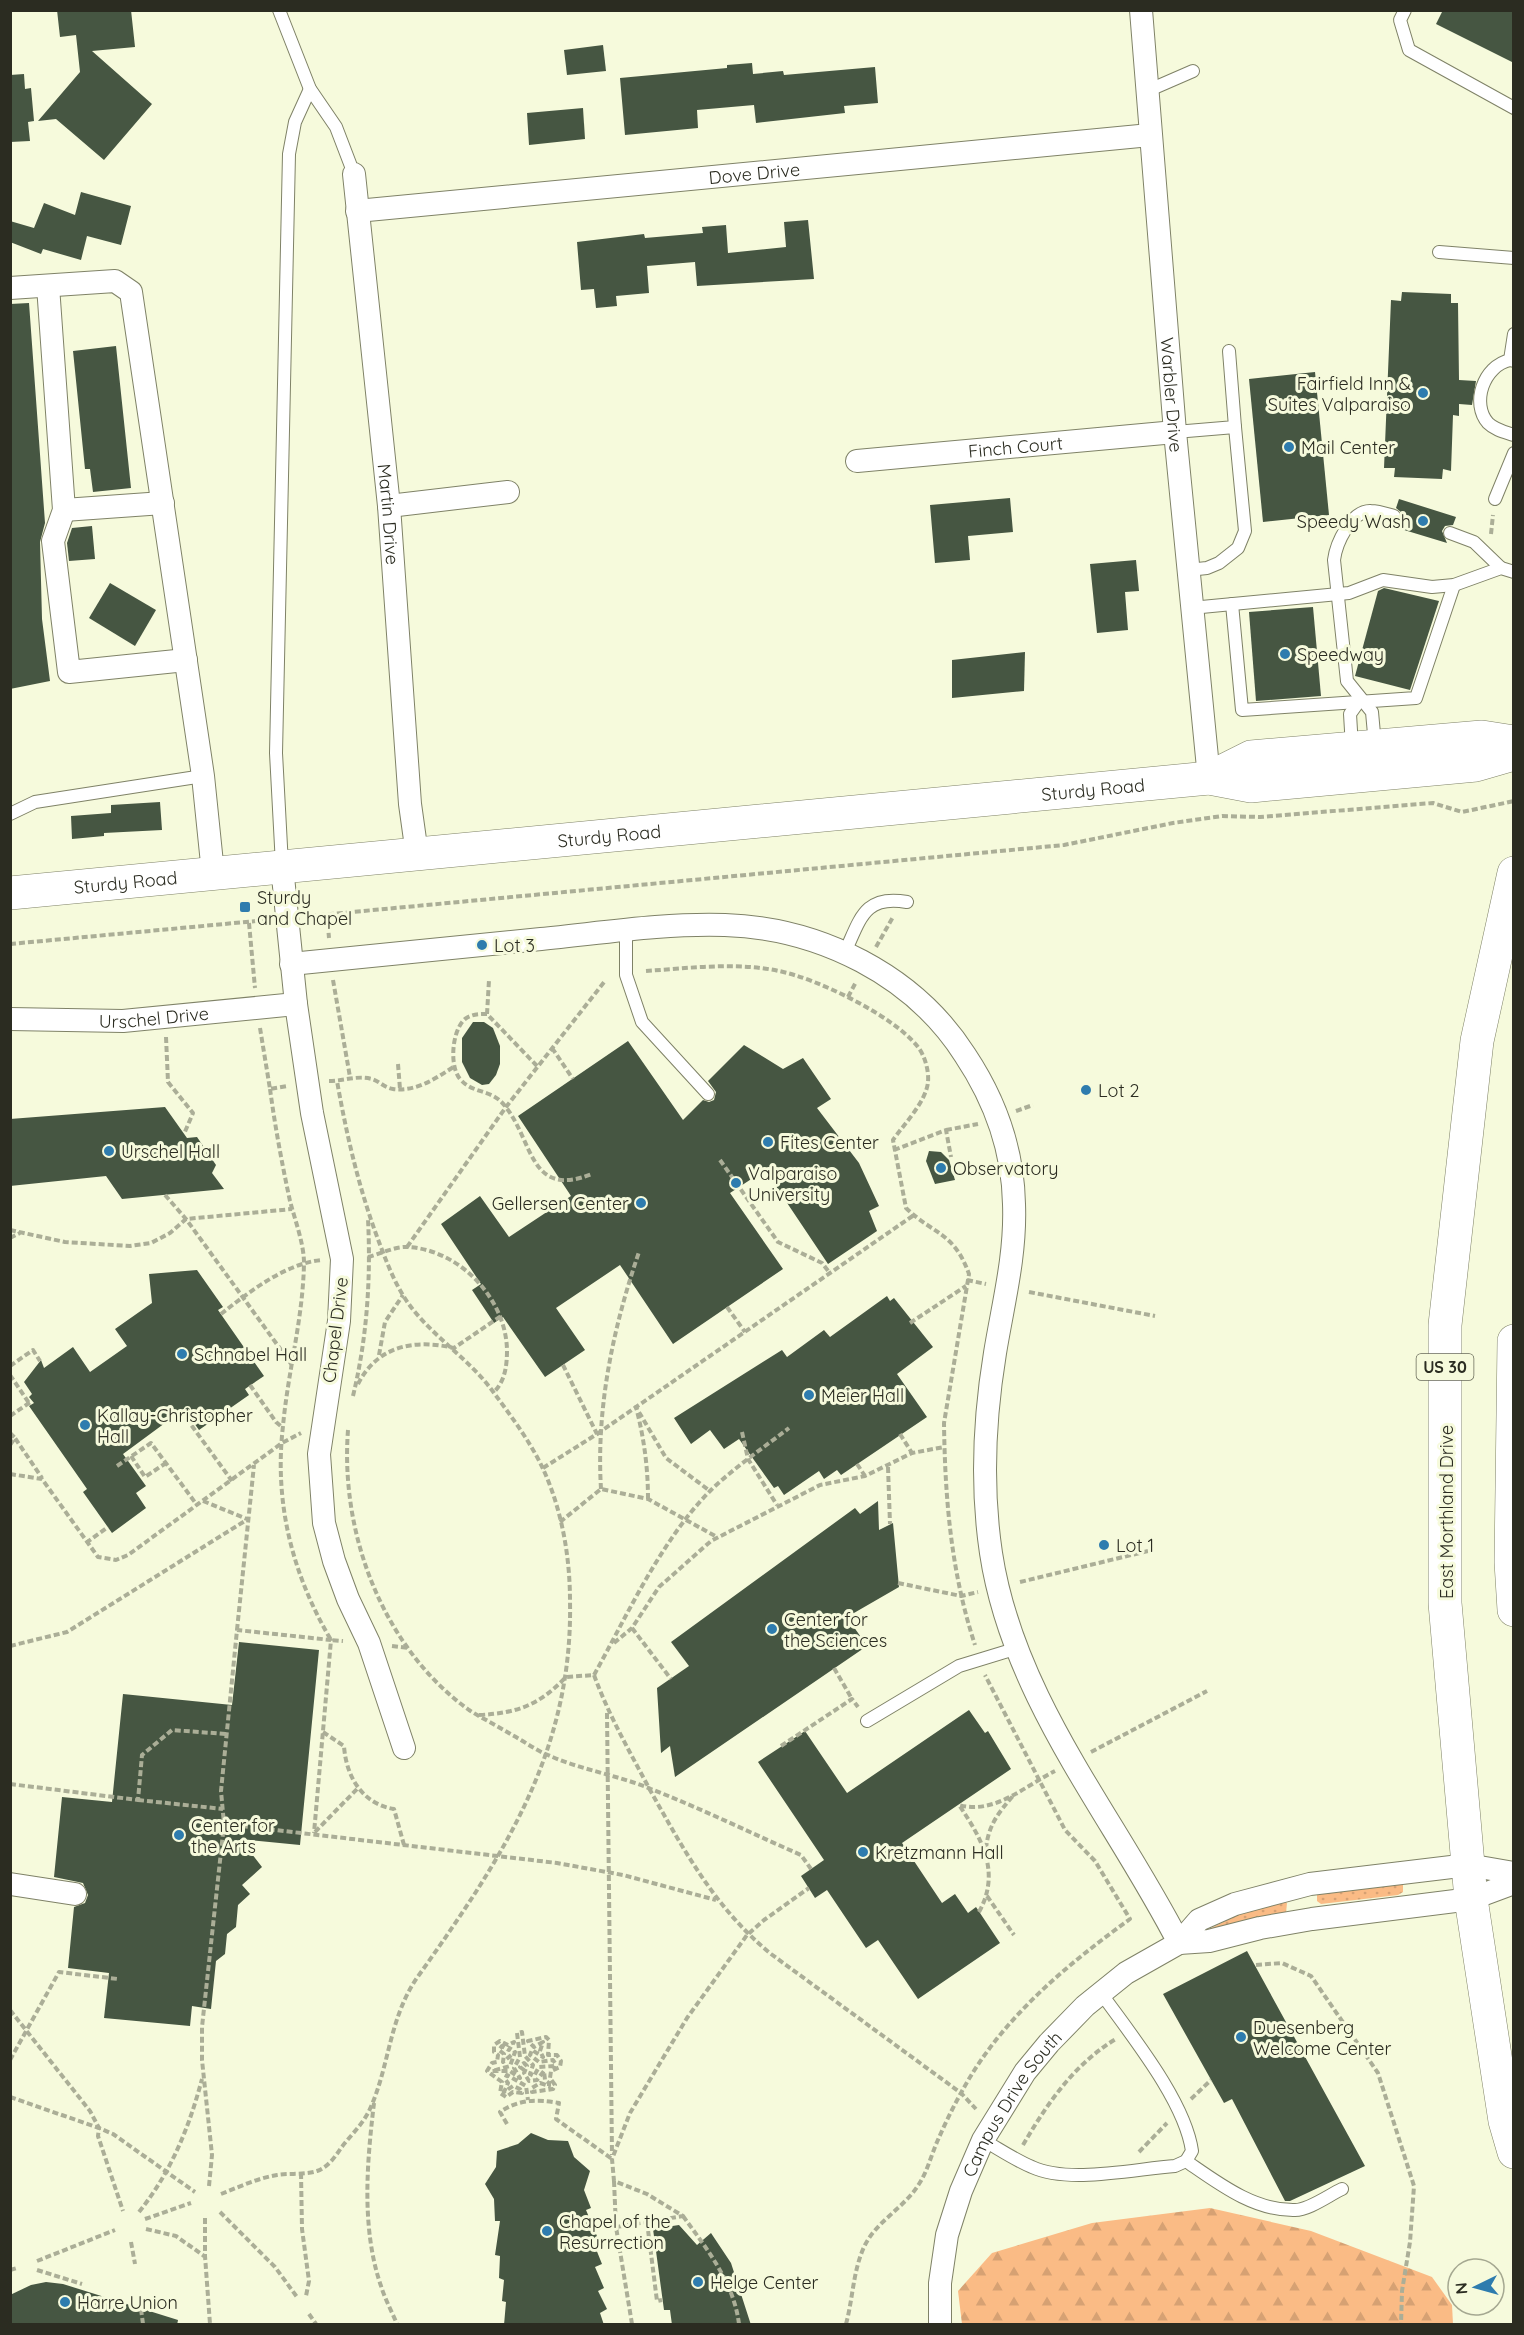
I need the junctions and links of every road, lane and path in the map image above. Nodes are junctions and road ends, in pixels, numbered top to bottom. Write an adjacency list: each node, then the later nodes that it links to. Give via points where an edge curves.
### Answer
1 (279, 10): 5 (lane)
2 (1141, 10): 6 (street, Warbler Drive)
3 (1405, 10): 7 (lane, via 1400,20 1408,50)
4 (1193, 71): 6 (lane)
5 (310, 89): 9 (lane, via 336,126); 47 (lane, via 295,122 289,154 276,753)
6 (1147, 90): 8 (street, Warbler Drive)
7 (1514, 108)
8 (1150, 135): 10 (street, Dove Drive); 19 (street, Warbler Drive)
9 (354, 174): 10 (street, Martin Drive)
10 (357, 211): 26 (street, Martin Drive)
11 (1439, 252): 12 (lane)
12 (1514, 258)
13 (48, 286): 14 (street); 25 (street, via 115,281 131,292); 27 (street)
14 (10, 288)
15 (1514, 334): 17 (lane)
16 (1229, 351): 18 (lane)
17 (1512, 361): 20 (lane, via 1499,362 1486,374 1482,400 1487,422)
18 (1235, 427): 19 (lane); 31 (lane, via 1245,531 1238,548 1219,563)
19 (1175, 432): 22 (street, Finch Court); 31 (street, Warbler Drive)
20 (1514, 435)
21 (1514, 453): 24 (lane)
22 (857, 461)
23 (508, 492): 26 (street)
24 (1495, 499): 30 (path)
25 (163, 503): 27 (street); 37 (street)
26 (388, 506): 46 (street, Martin Drive)
27 (64, 510): 37 (street, via 53,541 69,672)
28 (1394, 516): 34 (lane, via 1364,512 1344,531 1336,544 1334,560)
29 (1450, 533): 30 (lane, via 1474,542)
30 (1488, 556): 32 (lane)
31 (1188, 570): 36 (street, Warbler Drive)
32 (1508, 570): 33 (lane)
33 (1454, 585): 34 (lane, via 1432,587 1383,580); 38 (lane, via 1416,698)
34 (1338, 594): 35 (lane); 38 (lane, via 1347,681)
35 (1232, 604): 36 (lane); 38 (lane, via 1242,710)
36 (1191, 608): 43 (street, Warbler Drive)
37 (186, 660): 42 (street)
38 (1360, 700): 40 (lane, via 1372,712); 40 (lane, via 1350,714)
39 (1514, 742): 40 (main road, Sturdy Road, via 1482,737)
40 (1364, 747): 43 (main road, Sturdy Road, via 1251,757)
41 (1514, 754): 43 (main road, Sturdy Road, via 1476,765 1251,786)
42 (203, 776): 45 (lane, via 35,801); 48 (street)
43 (1209, 778): 46 (main road, Sturdy Road)
44 (1514, 801): 55 (path, via 1462,812 1433,803 1271,816 1222,816 1064,845 327,915)
45 (10, 814)
46 (417, 854): 47 (main road, Sturdy Road)
47 (282, 867): 48 (main road, Sturdy Road); 57 (street, Chapel Drive)
48 (213, 873): 50 (main road, Sturdy Road)
49 (1514, 873): 198 (main road, East Morthland Drive / US 30, via 1477,1041 1445,1325 1445,1603)
50 (10, 893)
51 (906, 902): 56 (lane, via 886,900 869,906)
52 (249, 923): 54 (path)
53 (626, 931): 56 (street, via 725,925 775,931); 57 (street); 74 (lane, via 626,975 642,1022)
54 (10, 944)
55 (330, 948)
56 (844, 954): 96 (street, via 875,967 920,999 951,1033 979,1076 998,1117 1010,1159 1014,1243)
57 (291, 963): 62 (street, Chapel Drive)
58 (646, 970): 77 (path, via 778,970 848,997 899,1030 919,1048 927,1065 928,1083 921,1100 892,1140)
59 (333, 977): 70 (path)
60 (489, 981): 63 (path)
61 (605, 981): 66 (path)
62 (296, 1004): 64 (street, Urschel Drive); 120 (street, Chapel Drive, via 312,1113 342,1259 339,1321)
63 (487, 1014): 68 (path, via 474,1014 463,1020 455,1037); 69 (path)
64 (164, 1017): 65 (street, Urschel Drive, via 123,1021); 76 (path, via 168,1082 193,1113)
65 (10, 1019)
66 (552, 1048): 69 (path); 71 (path)
67 (398, 1064): 73 (path)
68 (454, 1066): 73 (path, via 423,1086); 75 (path, via 459,1078 474,1091 490,1092)
69 (537, 1066): 75 (path)
70 (350, 1077): 73 (path, via 372,1079 391,1089); 83 (path, via 337,1081 348,1145)
71 (573, 1079)
72 (270, 1089): 82 (path)
73 (400, 1089)
74 (708, 1094)
75 (506, 1107): 80 (path, via 530,1154 546,1174 558,1182); 89 (path)
76 (184, 1134)
77 (894, 1150): 78 (path, via 946,1130); 84 (path, via 906,1208)
78 (951, 1157)
79 (720, 1160): 94 (path, via 778,1242 822,1263)
80 (592, 1174)
81 (165, 1195): 85 (path)
82 (292, 1209): 85 (path); 93 (path)
83 (368, 1214): 91 (path); 92 (path)
84 (914, 1215): 94 (path); 95 (path, via 949,1239 962,1255 969,1275)
85 (186, 1219): 87 (path, via 151,1243 130,1246 65,1242); 98 (path)
86 (10, 1230): 87 (path)
87 (21, 1232): 88 (path)
88 (10, 1238)
89 (407, 1246): 91 (path); 101 (path, via 456,1262 472,1274)
90 (639, 1252): 126 (path, via 611,1353)
91 (383, 1253): 92 (path); 97 (path)
92 (370, 1257): 114 (path)
93 (304, 1261): 98 (path); 111 (path, via 303,1298)
94 (830, 1272): 104 (path)
95 (967, 1283): 96 (path); 103 (path); 131 (path, via 944,1423)
96 (1007, 1287): 102 (path); 160 (street, via 984,1451 990,1545)
97 (403, 1295): 106 (path, via 429,1328); 107 (path, via 385,1322)
98 (243, 1296): 100 (path); 111 (path)
99 (727, 1307): 104 (path)
100 (221, 1314)
101 (501, 1316): 106 (path); 115 (path, via 507,1363 501,1385)
102 (1155, 1316)
103 (910, 1323)
104 (745, 1332): 117 (path)
105 (1514, 1341): 162 (main road)
106 (454, 1348): 107 (path, via 411,1344); 115 (path)
107 (379, 1355): 114 (path)
108 (40, 1361): 109 (path, via 33,1350)
109 (10, 1365)
110 (563, 1365): 126 (path)
111 (292, 1366): 122 (path)
112 (10, 1374): 119 (path, via 30,1402)
113 (250, 1385): 122 (path)
114 (354, 1390): 116 (path); 120 (path)
115 (494, 1392): 140 (path)
116 (352, 1401)
117 (636, 1407): 126 (path); 146 (path, via 666,1458); 147 (path, via 648,1467)
118 (181, 1411): 144 (path)
119 (10, 1416)
120 (323, 1421): 129 (path); 182 (street, Chapel Drive, via 319,1466 324,1523 334,1561 369,1643)
121 (348, 1422): 177 (path, via 351,1518 362,1559 378,1596 421,1664)
122 (282, 1427): 129 (path)
123 (789, 1428): 134 (path)
124 (10, 1432): 128 (path)
125 (742, 1432): 134 (path)
126 (598, 1433): 140 (path); 145 (path)
127 (900, 1434): 132 (path)
128 (15, 1438): 130 (path); 143 (path)
129 (282, 1443): 137 (path); 165 (path, via 281,1483 293,1556 299,1578)
130 (10, 1445)
131 (944, 1447): 132 (path); 161 (path, via 948,1522)
132 (912, 1453): 139 (path)
133 (131, 1456): 135 (path, via 151,1443); 135 (path, via 145,1477); 138 (path)
134 (748, 1459): 146 (path); 150 (path)
135 (166, 1463): 149 (path)
136 (857, 1464): 142 (path)
137 (254, 1465): 144 (path); 151 (path)
138 (117, 1466)
139 (888, 1467): 142 (path); 154 (path)
140 (543, 1468): 153 (path)
141 (10, 1474): 143 (path)
142 (865, 1476): 150 (path, via 820,1485)
143 (42, 1479): 157 (path)
144 (232, 1481): 148 (path)
145 (601, 1489): 147 (path); 153 (path)
146 (710, 1491): 152 (path)
147 (648, 1499): 152 (path)
148 (203, 1501): 149 (path); 151 (path)
149 (197, 1505): 157 (path, via 116,1560 98,1557)
150 (777, 1505): 156 (path)
151 (248, 1519): 164 (path); 167 (path, via 67,1632)
152 (688, 1519): 156 (path); 166 (path, via 656,1563)
153 (560, 1522): 172 (path, via 567,1547 570,1587)
154 (890, 1524)
155 (108, 1527): 157 (path)
156 (717, 1537): 163 (path, via 659,1587)
157 (86, 1543)
158 (1148, 1551): 160 (path)
159 (898, 1583): 161 (path)
160 (999, 1587): 161 (path); 168 (street)
161 (961, 1596): 169 (path)
162 (1514, 1610)
163 (632, 1628): 166 (path); 173 (path)
164 (237, 1630): 165 (path); 180 (path)
165 (331, 1640): 179 (path)
166 (611, 1645): 171 (path)
167 (10, 1646)
168 (1018, 1648): 169 (lane); 184 (street)
169 (979, 1659): 178 (lane, via 941,1676); 186 (path)
170 (834, 1668): 175 (path)
171 (594, 1675): 172 (path); 176 (path)
172 (566, 1677): 177 (path, via 551,1693 532,1704 513,1712); 183 (path)
173 (671, 1679)
174 (1207, 1691): 184 (path)
175 (852, 1699): 178 (path); 181 (path)
176 (607, 1712): 185 (path); 189 (path)
177 (479, 1715): 183 (path)
178 (867, 1720)
179 (323, 1732): 188 (path, via 344,1746 345,1762); 194 (path)
180 (226, 1734): 191 (path, via 172,1730 142,1755); 192 (path)
181 (781, 1746)
182 (404, 1748)
183 (547, 1755): 185 (path); 197 (path, via 526,1806)
184 (1072, 1762): 186 (path); 212 (street)
185 (606, 1775): 189 (path); 200 (path)
186 (1038, 1780): 190 (path); 223 (path, via 1065,1830 1095,1861 1130,1919 1046,1984 983,2058)
187 (10, 1784): 191 (path)
188 (358, 1788): 194 (path); 195 (path, via 383,1807 394,1809)
189 (650, 1788): 199 (path, via 801,1855); 208 (path)
190 (1014, 1795): 196 (path, via 998,1813 988,1833); 196 (path, via 995,1804 970,1808 959,1805 980,1836)
191 (138, 1800): 192 (path)
192 (223, 1809): 193 (path)
193 (224, 1824): 194 (path); 221 (path, via 202,2026)
194 (314, 1833): 195 (path)
195 (404, 1845): 197 (path)
196 (986, 1853): 206 (path)
197 (499, 1854): 200 (path); 224 (path, via 411,1985 391,2032)
198 (1468, 1864): 201 (street, Campus Drive South); 207 (main road, East Morthland Drive / US 30); 212 (street, Campus Drive South, via 1278,1891 1199,1920)
199 (811, 1869)
200 (609, 1872): 208 (path); 237 (path)
201 (1514, 1872)
202 (1514, 1883): 207 (street, Campus Drive South)
203 (10, 1884): 205 (street)
204 (809, 1888): 210 (path)
205 (75, 1894)
206 (987, 1896): 209 (path); 211 (path)
207 (1471, 1899): 212 (street, Campus Drive South, via 1312,1919 1209,1941); 235 (main road, East Morthland Drive / US 30, via 1505,2121)
208 (716, 1900): 210 (path)
209 (979, 1912)
210 (747, 1935): 223 (path); 237 (path, via 654,2070 630,2113)
211 (1014, 1935)
212 (1179, 1943): 215 (street, Campus Drive South, via 1126,1973)
213 (1256, 1965): 278 (path, via 1282,1963 1311,1976 1378,2073 1414,2186)
214 (118, 1979): 217 (path, via 59,1972)
215 (1101, 1993): 218 (lane); 231 (street, Campus Drive South, via 1025,2072)
216 (10, 2010): 217 (path)
217 (27, 2031): 219 (path); 230 (path)
218 (1128, 2032): 228 (lane); 233 (path, via 1102,2048 1061,2088)
219 (10, 2060)
220 (524, 2070): 226 (path, via 525,2079 533,2081 544,2071 549,2083 546,2087 540,2083 532,2092 553,2089 551,2071 560,2067 561,2061 557,2055 548,2055 546,2037 528,2041 534,2047 543,2042 543,2057 532,2050 530,2055 539,2062 555,2063 539,2067 534,2076 530,2073 533,2065 525,2056 522,2032 518,2033 520,2057 514,2068 520,2078 510,2071 492,2071 510,2066 516,2056 512,2053 503,2062 504,2054 499,2050 502,2046 509,2050 514,2042 500,2041 494,2045 497,2062 487,2071 502,2082 500,2093 506,2097 522,2092 513,2086 504,2092 507,2076 526,2086)
221 (204, 2074): 239 (path, via 182,2141); 242 (path, via 212,2155)
222 (1211, 2080): 228 (path)
223 (961, 2093): 227 (path); 276 (path, via 921,2182 865,2245)
224 (375, 2096): 240 (path, via 362,2122 328,2164); 273 (path, via 368,2161 369,2228 380,2285)
225 (10, 2097): 230 (path)
226 (528, 2100): 229 (path, via 500,2112); 237 (path, via 559,2103 556,2119)
227 (978, 2112)
228 (1178, 2112): 236 (path); 238 (lane, via 1189,2132 1192,2151)
229 (507, 2124)
230 (99, 2127): 239 (path); 247 (path, via 98,2136)
231 (983, 2140): 238 (lane, via 1033,2168 1060,2173 1175,2166); 277 (street, Campus Drive South, via 947,2235 940,2283)
232 (1015, 2140): 233 (path)
233 (1022, 2146): 234 (path)
234 (1029, 2150)
235 (1514, 2152)
236 (1137, 2154)
237 (612, 2159): 241 (path)
238 (1186, 2161): 243 (lane, via 1241,2196 1275,2207 1297,2210)
239 (167, 2172): 244 (path); 248 (path)
240 (301, 2174): 245 (path, via 277,2175); 265 (path, via 302,2229 309,2281)
241 (614, 2181): 250 (path, via 647,2194); 254 (path)
242 (209, 2187)
243 (1342, 2189)
244 (195, 2192)
245 (221, 2194)
246 (191, 2203): 252 (path)
247 (123, 2211)
248 (139, 2212)
249 (220, 2212): 266 (path, via 275,2267)
250 (683, 2216): 253 (path); 275 (path, via 717,2262)
251 (205, 2218): 258 (path)
252 (145, 2219)
253 (646, 2222): 254 (path); 267 (path, via 657,2301)
254 (616, 2227): 274 (path)
255 (146, 2229): 258 (path, via 176,2236)
256 (115, 2230): 259 (path)
257 (131, 2242): 260 (path)
258 (205, 2256): 271 (path)
259 (38, 2261)
260 (135, 2264)
261 (17, 2268): 262 (path)
262 (10, 2270)
263 (37, 2270): 264 (path)
264 (82, 2284)
265 (306, 2296)
266 (297, 2297)
267 (662, 2300)
268 (141, 2309): 270 (path)
269 (309, 2314): 272 (path)
270 (143, 2325)
271 (210, 2325)
272 (316, 2325)
273 (397, 2325)
274 (632, 2325)
275 (739, 2325)
276 (846, 2325)
277 (940, 2325)
278 (1401, 2325)

